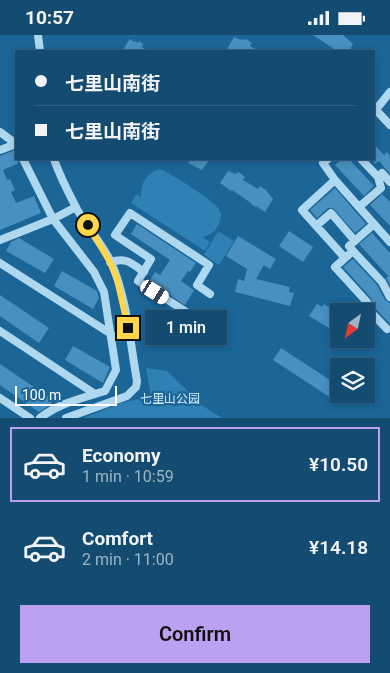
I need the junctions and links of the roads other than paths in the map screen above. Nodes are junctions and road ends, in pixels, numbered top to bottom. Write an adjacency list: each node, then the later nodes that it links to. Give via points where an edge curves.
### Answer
1 (38, 35): 2 (street)
2 (40, 50)
3 (390, 93): 4 (street)
4 (375, 111): 5 (street)
5 (390, 125)
6 (0, 132): 7 (street)
7 (15, 143)
8 (15, 144): 9 (street)
9 (0, 150)
10 (24, 160): 19 (street)
11 (54, 160): 17 (street)
12 (327, 160): 15 (street, via 323,163)
13 (362, 160): 14 (street)
14 (378, 177): 16 (street, via 382,173); 18 (street, via 380,188)
15 (335, 180): 18 (street); 21 (street, via 302,210)
16 (390, 182)
17 (76, 207): 19 (street); 27 (street)
18 (359, 207): 20 (street)
19 (53, 219): 22 (street); 35 (street, via 94,272 104,292)
20 (374, 224): 23 (street); 24 (street)
21 (316, 226): 23 (street, via 331,213); 26 (street)
22 (0, 240)
23 (355, 241): 25 (street, via 349,246)
24 (390, 242)
25 (353, 251): 26 (street); 31 (street, via 382,282)
26 (345, 258): 33 (street, via 335,267)
27 (110, 262): 29 (street, via 126,260); 40 (street, via 125,310 138,381 127,396)
28 (0, 263): 35 (street)
29 (144, 272): 30 (street, via 152,259 116,235 130,213 209,265 197,285); 32 (street, via 138,281)
30 (210, 294)
31 (390, 297)
32 (188, 313)
33 (387, 329)
34 (0, 331): 36 (street)
35 (111, 334): 36 (street, via 116,370 105,391)
36 (95, 394): 39 (street, via 65,404)
37 (0, 398): 38 (street)
38 (30, 418)
39 (40, 418)
40 (66, 418)

